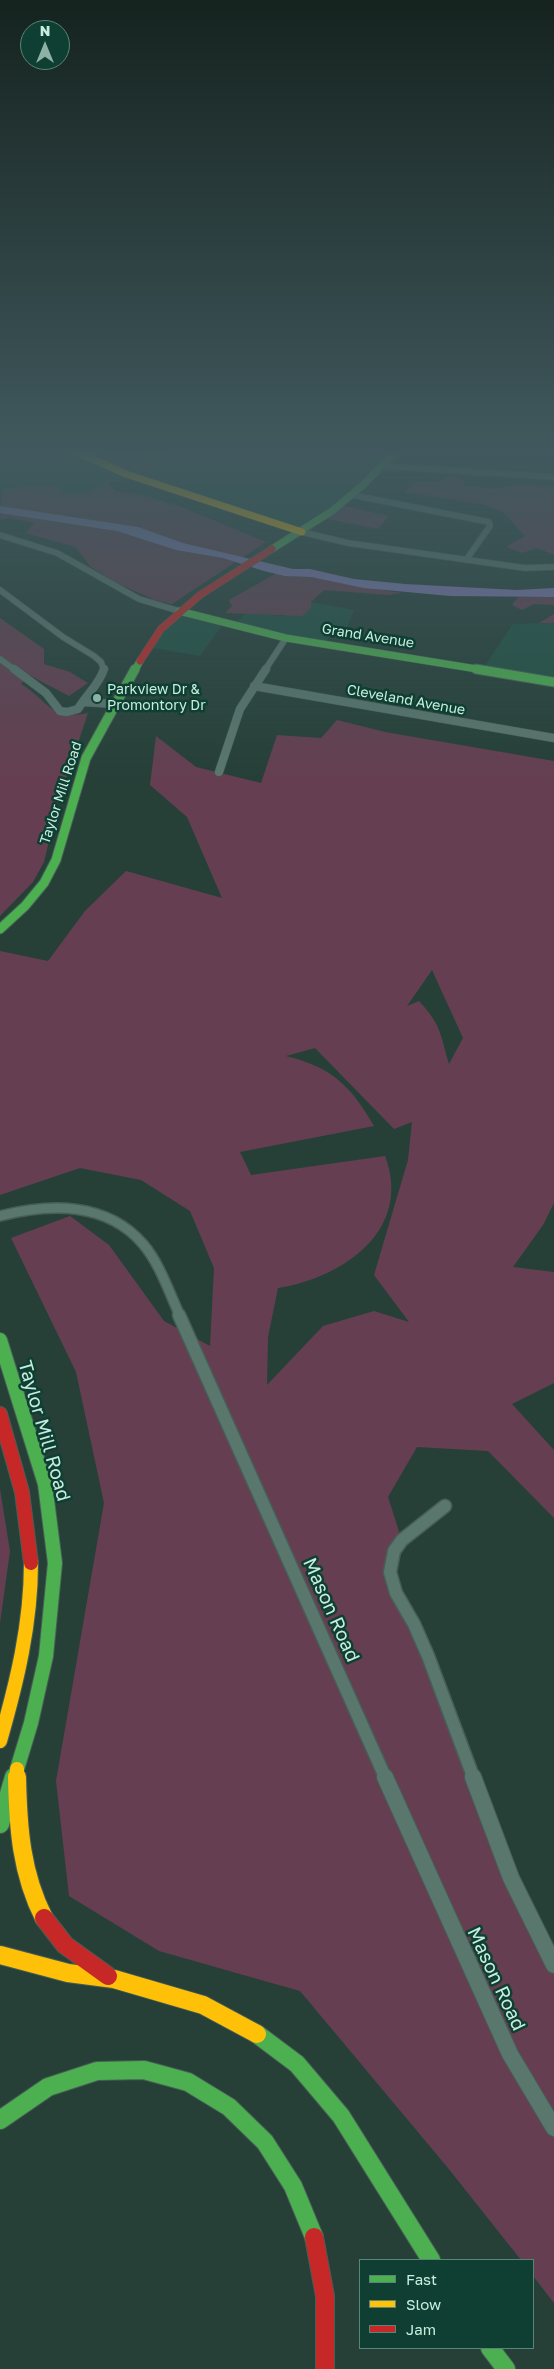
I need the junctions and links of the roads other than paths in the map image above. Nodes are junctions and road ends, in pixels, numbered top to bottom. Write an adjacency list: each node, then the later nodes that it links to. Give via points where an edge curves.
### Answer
1 (67, 559): 7 (street, via 138,599)
2 (257, 559): 7 (main road, Taylor Mill Road)
3 (456, 559): 4 (street)
4 (466, 560): 5 (street, via 525,568)
5 (554, 567)
6 (0, 590): 12 (street, via 101,662 103,675)
7 (179, 611): 8 (main road, Grand Avenue); 13 (main road, Taylor Mill Road, via 151,642)
8 (286, 638): 10 (main road, Grand Avenue); 11 (street)
9 (0, 659): 12 (street, via 46,693 60,711 72,712)
10 (554, 682)
11 (254, 686): 14 (street, Cleveland Avenue); 15 (street, via 240,709)
12 (82, 703): 13 (street)
13 (113, 706): 16 (main road, Taylor Mill Road, via 86,758 56,860 44,883)
14 (554, 738)
15 (219, 772)
16 (0, 929)
17 (0, 1216): 28 (street, Mason Road, via 45,1206 94,1213 112,1220 135,1236 159,1269 487,2006 510,2054)
18 (0, 1340): 22 (main road, Taylor Mill Road, via 45,1484 55,1563 46,1656)
19 (0, 1414): 21 (main road, via 23,1499 31,1574 26,1628)
20 (444, 1506): 25 (street, via 402,1541 392,1557 390,1578 395,1594 428,1656 511,1878)
21 (0, 1739)
22 (17, 1769): 23 (main road, Taylor Mill Road); 26 (main road, via 21,1850 31,1893 63,1944)
23 (0, 1824)
24 (0, 1955): 26 (main road, via 68,1973)
25 (554, 1965)
26 (114, 1980): 29 (main road, via 203,2005 250,2028 296,2064 341,2116)
27 (0, 2120): 31 (main road, via 64,2079 108,2068 144,2067 178,2074 207,2088 235,2109 262,2136 287,2172 304,2208 318,2251 325,2295)
28 (554, 2128)
29 (430, 2259)
30 (491, 2349): 32 (main road)
31 (325, 2369)
32 (506, 2369)

